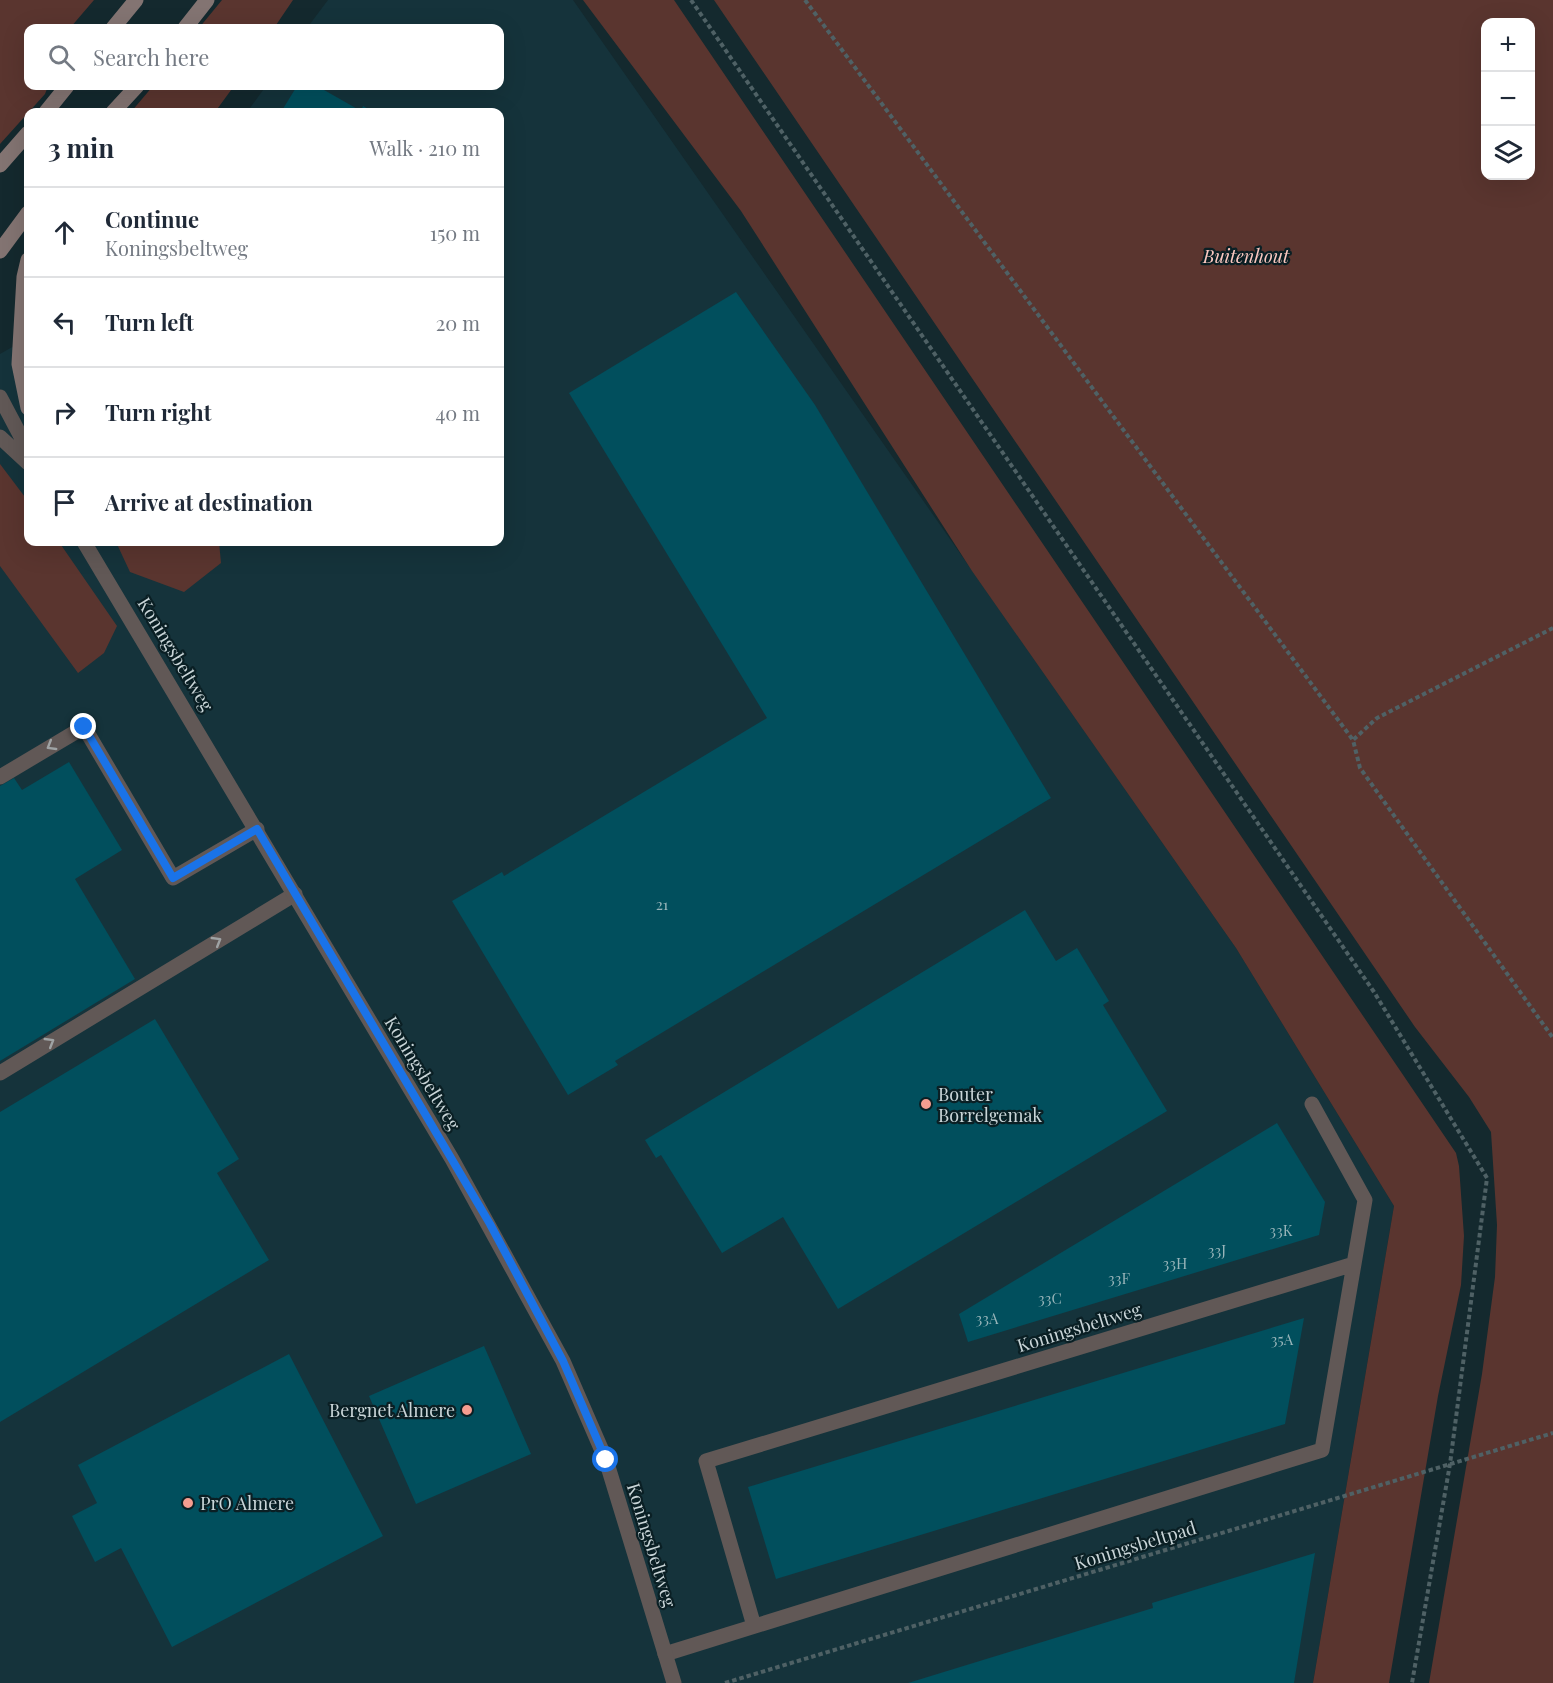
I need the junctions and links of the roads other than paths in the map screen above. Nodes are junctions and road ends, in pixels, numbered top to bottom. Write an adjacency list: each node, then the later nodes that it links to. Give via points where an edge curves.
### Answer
1 (136, 0): 3 (main road)
2 (207, 0): 4 (main road)
3 (116, 24)
4 (188, 24)
5 (64, 90): 7 (main road)
6 (133, 90): 8 (main road)
7 (49, 108)
8 (117, 108)
9 (24, 138): 10 (main road)
10 (0, 165)
11 (24, 218): 12 (main road)
12 (0, 251)
13 (24, 277): 14 (main road, via 19,364)
14 (24, 388)
15 (0, 397): 17 (street)
16 (0, 437): 18 (street)
17 (24, 442)
18 (24, 459)
19 (86, 546): 21 (street, Koningsbeltweg)
20 (0, 777): 21 (street, one-way to 20, via 173,878 84,727)
21 (257, 829): 22 (street, Koningsbeltweg)
22 (295, 894): 23 (street, one-way to 22); 27 (street, Koningsbeltweg, via 484,1215 563,1361 606,1460)
23 (0, 1073)
24 (1312, 1104): 25 (street, via 1365,1200)
25 (1354, 1264): 26 (street, via 1322,1450); 26 (street, Koningsbeltweg, via 706,1461)
26 (754, 1626): 27 (street)
27 (665, 1654): 28 (street, Koningsbeltweg)
28 (674, 1683)

